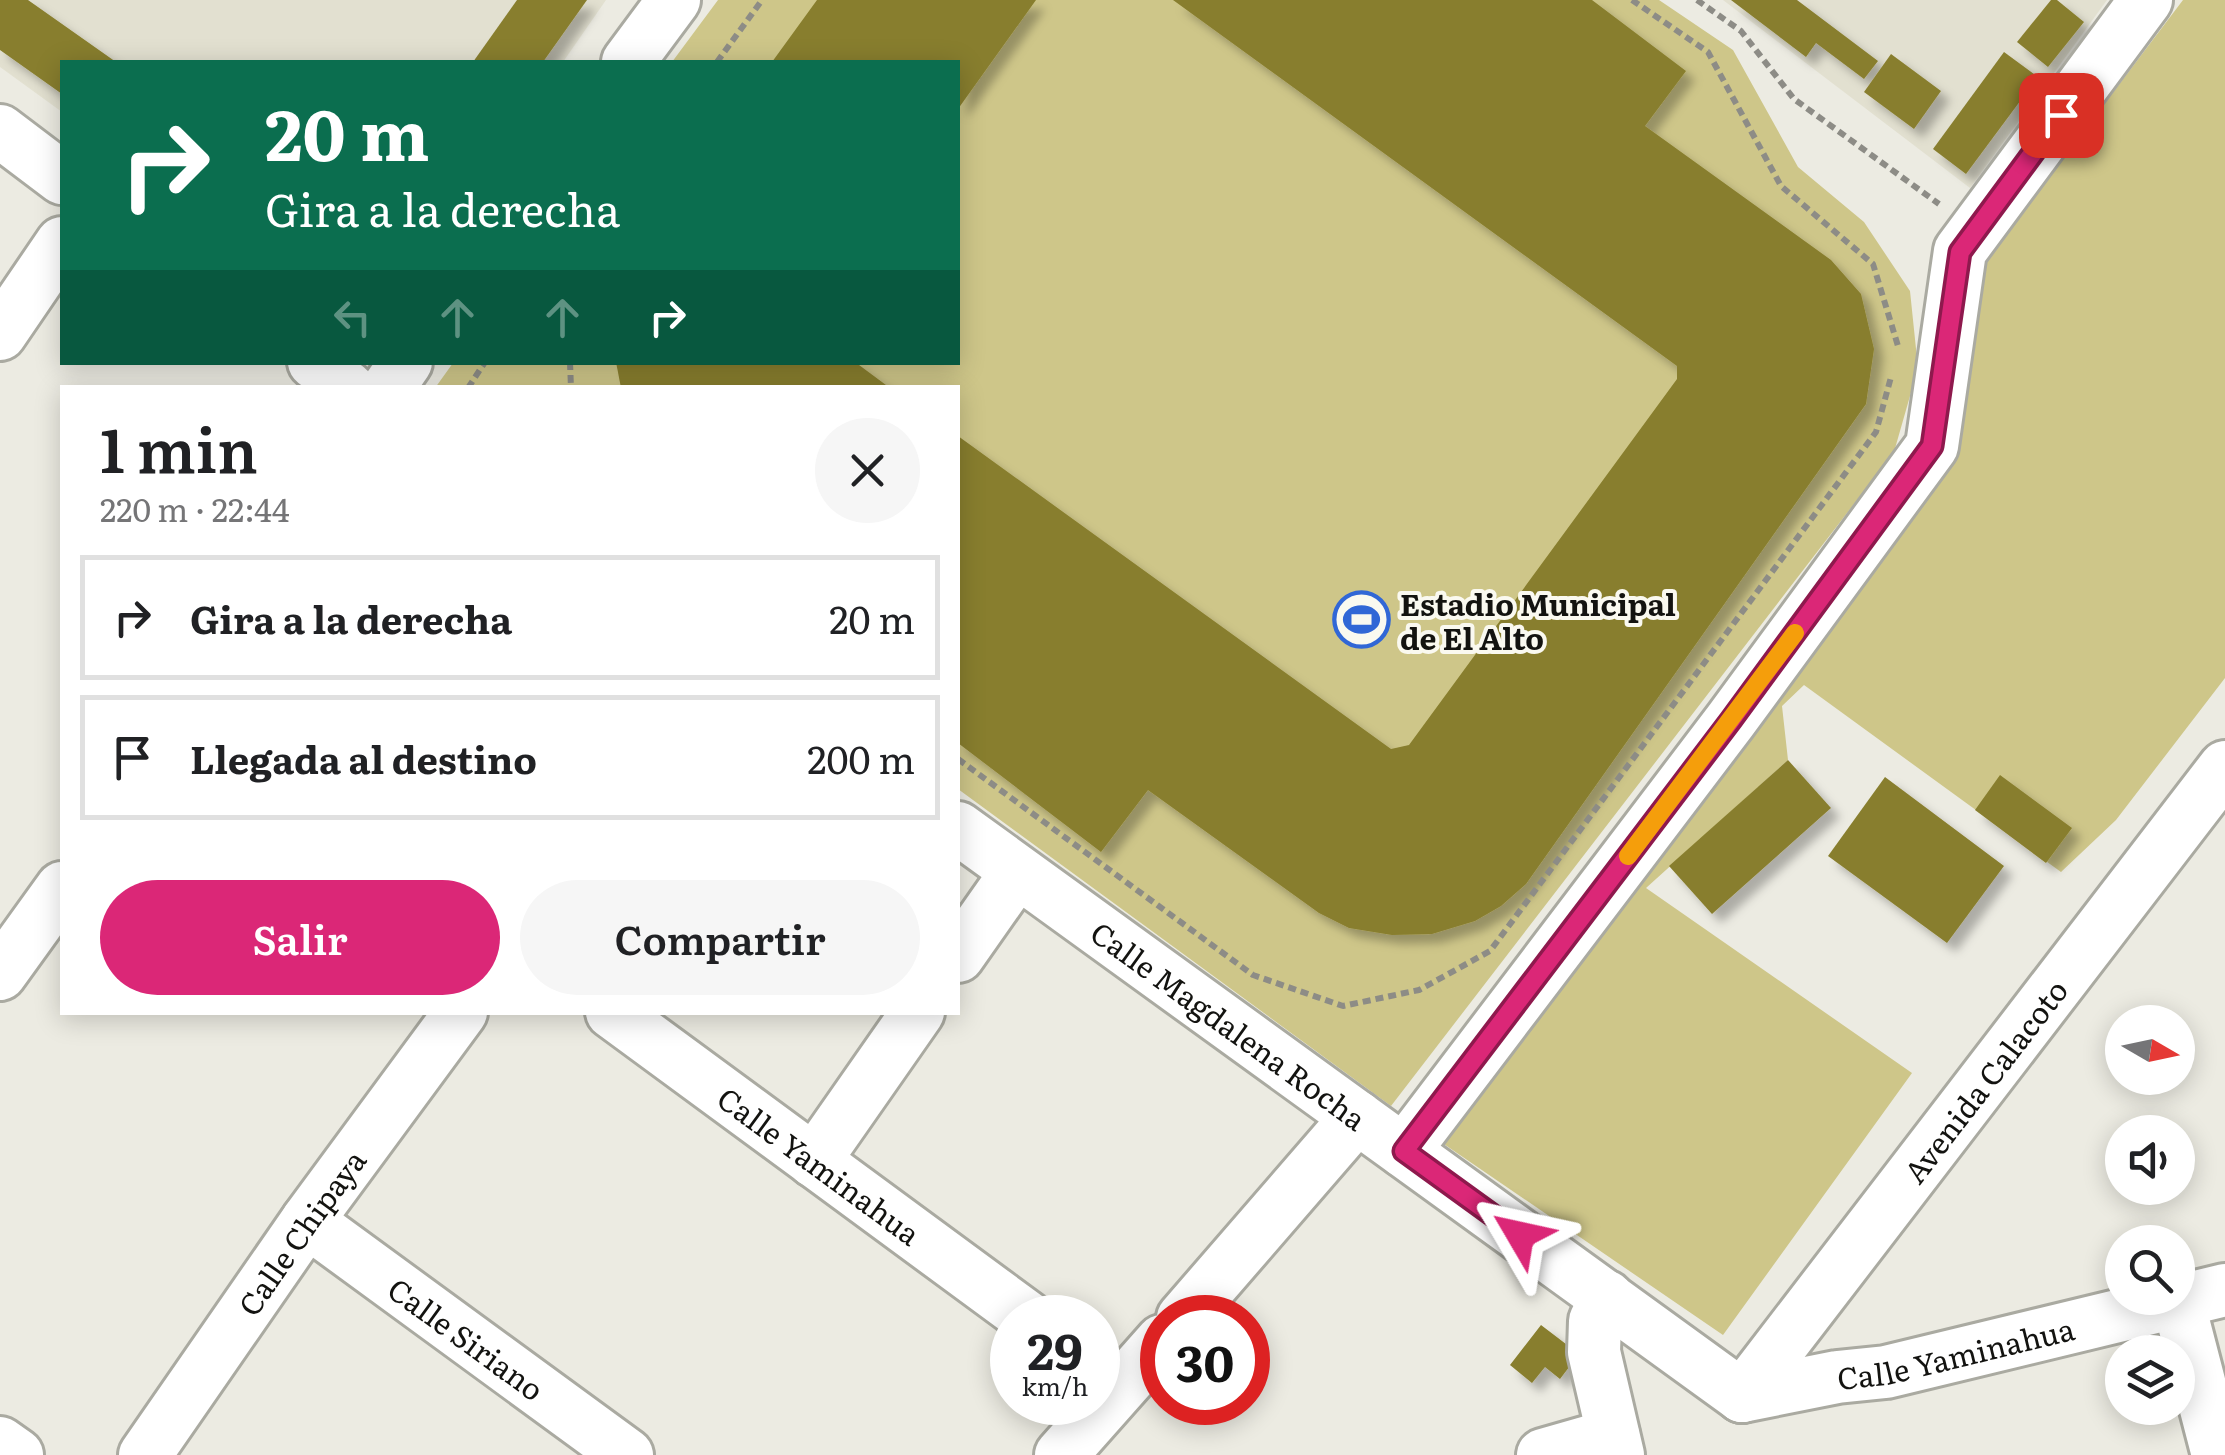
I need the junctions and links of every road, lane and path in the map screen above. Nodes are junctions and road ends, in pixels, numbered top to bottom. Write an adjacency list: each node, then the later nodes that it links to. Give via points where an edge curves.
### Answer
1 (674, 0): 6 (street)
2 (762, 0): 7 (path)
3 (1632, 0): 13 (path, via 1708,52 1780,186 1873,264)
4 (1697, 0): 10 (path, via 1741,31 1794,99)
5 (2146, 0): 10 (street)
6 (629, 60)
7 (718, 60)
8 (0, 130): 9 (street)
9 (60, 176)
10 (1976, 230): 28 (street, via 1960,252 1932,446)
11 (60, 245): 12 (street)
12 (0, 334)
13 (1899, 348)
14 (318, 365): 16 (street)
15 (1894, 365): 17 (path, via 1876,432 1490,951 1419,990 1343,1006 1253,976)
16 (344, 385)
17 (960, 760)
18 (2225, 766): 35 (street, Avenida Calacoto)
19 (960, 829): 20 (street, Calle Magdalena Rocha)
20 (1017, 872): 22 (street); 27 (street, Calle Magdalena Rocha)
21 (60, 891): 23 (street)
22 (960, 953)
23 (0, 974)
24 (459, 1015): 30 (street, Calle Chipaya)
25 (616, 1015): 29 (street, Calle Yaminahua)
26 (916, 1015): 29 (street)
27 (1357, 1117): 28 (street, Calle Magdalena Rocha); 32 (street)
28 (1404, 1151): 34 (street, Calle Magdalena Rocha)
29 (814, 1161): 31 (street, Calle Yaminahua)
30 (307, 1221): 40 (street, Calle Chipaya); 41 (street, Calle Siriano)
31 (997, 1295)
32 (1203, 1295)
33 (2202, 1295): 35 (street, Calle Yaminahua, via 1886,1372); 44 (street)
34 (1606, 1298): 35 (street, Calle Magdalena Rocha); 38 (street, via 1595,1321 1594,1352)
35 (1742, 1396)
36 (1080, 1425): 42 (street)
37 (0, 1443): 39 (street)
38 (1616, 1445): 43 (street)
39 (18, 1455)
40 (145, 1455)
41 (628, 1455)
42 (1061, 1455)
43 (1543, 1455)
44 (2218, 1455)

